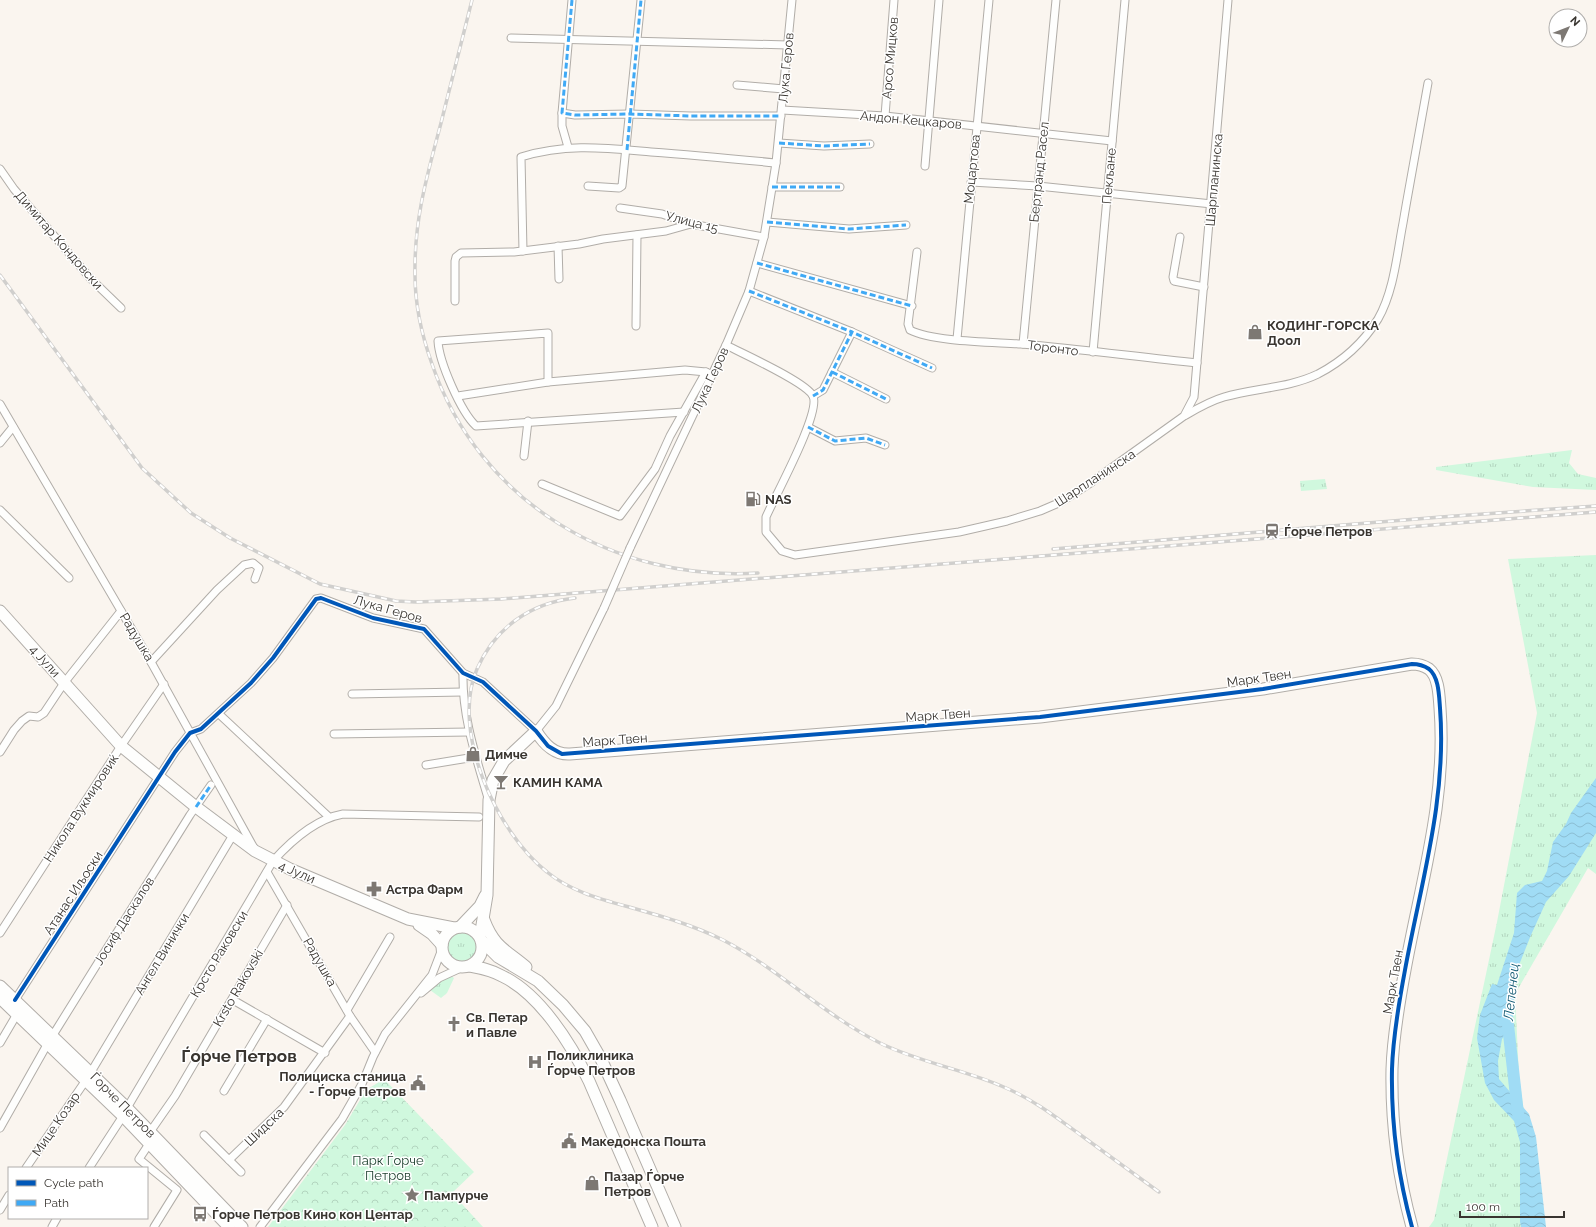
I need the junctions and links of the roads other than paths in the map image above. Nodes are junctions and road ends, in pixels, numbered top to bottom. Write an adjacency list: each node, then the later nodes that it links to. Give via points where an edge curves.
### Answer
1 (572, 0): 11 (street)
2 (641, 0): 12 (street)
3 (792, 0): 13 (street, Лука Геров)
4 (894, 0): 20 (street, Арсо Мицков)
5 (939, 0): 21 (street)
6 (989, 0): 22 (street, Моцартова)
7 (1056, 0): 23 (street, Бертранд Расел)
8 (1125, 0): 24 (street, Пекљане)
9 (1228, 0): 38 (street, Шарпланинска)
10 (511, 38): 11 (street)
11 (568, 40): 12 (street); 17 (street)
12 (637, 41): 13 (street); 19 (street)
13 (788, 45): 16 (street, Лука Геров)
14 (1428, 83): 72 (street, via 1394,275 1378,318 1368,334 1356,348 1318,374 1286,384 1225,397)
15 (737, 85): 16 (street)
16 (784, 89): 18 (street, Лука Геров)
17 (562, 113): 19 (street, Андон Кецкаров); 27 (street, via 562,126)
18 (782, 113): 19 (street, Андон Кецкаров, via 691,116); 20 (street, Андон Кецкаров); 25 (street, Лука Геров)
19 (630, 114): 28 (street)
20 (885, 116): 21 (street, Андон Кецкаров)
21 (929, 121): 22 (street, Андон Кецкаров); 30 (street)
22 (977, 126): 23 (street, Андон Кецкаров); 32 (street, Моцартова)
23 (1044, 134): 24 (street, Андон Кецкаров); 34 (street, Бертранд Расел)
24 (1112, 141): 37 (street, Пекљане)
25 (779, 143): 26 (street, via 824,146); 29 (street, Лука Геров)
26 (870, 144)
27 (568, 147): 28 (street); 47 (street, via 544,150 521,157)
28 (627, 150): 29 (street); 33 (street, via 622,186)
29 (776, 163): 35 (street, Лука Геров)
30 (925, 166)
31 (0, 169): 55 (street, Димитар Кондовски, via 91,279)
32 (971, 182): 34 (street); 58 (street, Моцартова)
33 (588, 186)
34 (1038, 186): 37 (street); 59 (street, Бертранд Расел)
35 (772, 187): 36 (street); 40 (street, Лука Геров)
36 (840, 187)
37 (1107, 194): 38 (street); 61 (street, Пекљане)
38 (1212, 204): 51 (street, Шарпланинска)
39 (620, 208): 41 (street, Улица 15, via 662,214)
40 (767, 222): 42 (street, via 849,228); 44 (street, Лука Геров)
41 (691, 224): 43 (street); 44 (street, Улица 15)
42 (906, 225)
43 (637, 235): 46 (street); 56 (street)
44 (764, 237): 49 (street, Лука Геров)
45 (1180, 237): 51 (street, via 1174,281)
46 (558, 246): 47 (street); 50 (street)
47 (523, 251): 53 (street, via 458,254 455,266)
48 (917, 252): 54 (street)
49 (757, 263): 52 (street, Лука Геров); 54 (street)
50 (559, 279)
51 (1204, 287): 62 (street, Шарпланинска)
52 (749, 291): 57 (street); 60 (street, Лука Геров)
53 (455, 301)
54 (912, 306): 58 (street, Торонто, via 908,324 910,330)
55 (120, 308)
56 (636, 326)
57 (852, 332): 63 (street); 64 (street)
58 (957, 339): 59 (street, Торонто)
59 (1023, 344): 61 (street, Торонто)
60 (726, 346): 65 (street, Лука Геров); 68 (street, via 800,383)
61 (1093, 352): 62 (street, Торонто)
62 (1197, 364): 72 (street, Шарпланинска, via 1194,397)
63 (932, 368)
64 (832, 372): 68 (street, via 823,390); 69 (street)
65 (709, 373): 66 (street, via 685,370); 71 (street); 92 (street, Лука Геров, bridge, via 604,608 556,706)
66 (548, 382): 67 (street); 67 (street, via 548,333 438,341 442,362)
67 (458, 396): 73 (street, via 476,426)
68 (813, 396): 75 (street, Шарпланинска, via 814,406)
69 (886, 399)
70 (0, 404): 74 (street, Радушка)
71 (684, 412): 73 (street); 79 (street, via 655,469 620,516)
72 (1184, 416): 75 (street, Шарпланинска, via 1071,496 1034,513 959,532 795,555 782,551 774,544 766,532 766,517)
73 (528, 421): 78 (street)
74 (13, 427): 76 (street); 83 (street, Радушка)
75 (808, 427): 77 (street, via 835,441 866,438)
76 (0, 443)
77 (886, 445)
78 (524, 456)
79 (542, 484)
80 (0, 510): 81 (street)
81 (69, 578)
82 (255, 579): 85 (street, via 259,568 252,563 244,565 216,590)
83 (121, 610): 85 (street, Радушка); 87 (street)
84 (0, 611): 87 (street, 4 Јули)
85 (151, 662): 88 (street, Радушка)
86 (463, 674): 89 (street); 91 (street, Лука Геров, via 424,629 373,618 321,598 316,599 251,683); 92 (street, Лука Геров, via 483,682)
87 (64, 684): 96 (street, 4 Јули); 97 (street, via 44,713 38,717 29,716 22,721)
88 (164, 684): 94 (street, Радушка); 96 (street, Никола Вукмировиќ)
89 (463, 692): 90 (street); 93 (street)
90 (352, 694)
91 (219, 714): 94 (street, via 201,729); 105 (street)
92 (536, 731): 102 (street, Лука Геров, via 504,761 493,780); 152 (street, Марк Твен, via 555,751 570,754 1040,717 1263,689 1412,664 1420,664 1429,669 1434,675 1439,697 1442,763 1440,793 1404,970 1392,1068 1398,1159)
93 (468, 732): 95 (street); 98 (street)
94 (190, 733): 100 (street); 107 (street, Радушка)
95 (334, 734)
96 (121, 746): 100 (street, 4 Јули); 115 (street, Никола Вукмировиќ)
97 (0, 752)
98 (475, 758): 99 (street); 102 (street)
99 (426, 765)
100 (159, 776): 103 (street, 4 Јули); 124 (street, Aтанас Иљоски)
101 (211, 785): 103 (street, Јосиф Даскалов)
102 (489, 800): 110 (street, Лука Геров)
103 (196, 806): 106 (street, 4 Јули); 129 (street, Јосиф Даскалов)
104 (478, 816): 105 (street, via 343,814)
105 (329, 817): 108 (street, Крсто Раковски)
106 (233, 835): 107 (street, 4 Јули); 133 (street, Ангел Винички)
107 (255, 851): 108 (street, 4 Јули)
108 (273, 861): 109 (street, Крсто Раковски); 112 (street, 4 Јули)
109 (267, 872): 111 (street, Радушка); 135 (street, Крсто Раковски)
110 (488, 884): 113 (street, Лука Геров); 114 (street, Лука Геров, via 482,903)
111 (287, 905): 125 (street, Krsto Rakovski); 126 (street, Радушка)
112 (408, 919): 114 (street, 4 Јули); 118 (street, 4 Јули, via 429,931)
113 (484, 920): 117 (street, Лука Геров); 120 (street, via 496,944 526,967)
114 (457, 927): 117 (street, via 472,929); 118 (street, via 445,935)
115 (0, 933)
116 (390, 937): 126 (street, Шидска)
117 (481, 939): 119 (street, via 481,956); 120 (street, via 498,957)
118 (442, 947): 119 (street, via 445,958 450,963); 123 (street, via 436,968)
119 (466, 967): 123 (street, via 439,978); 150 (street, via 486,969 508,979 533,999 564,1037 589,1081)
120 (538, 981): 151 (street, via 570,1012 592,1044 620,1100)
121 (0, 986): 124 (street, Ѓорче Петров)
122 (0, 998): 127 (street, Ѓорче Петров)
123 (415, 998): 131 (street, via 385,1034)
124 (16, 1000): 129 (street, Ѓорче Петров)
125 (233, 1000): 128 (street); 137 (street, Krsto Rakovski, via 175,1096)
126 (349, 1013): 131 (street, Радушка); 132 (street, Шидска)
127 (17, 1014): 129 (street, Ѓорче Петров); 130 (street)
128 (267, 1019): 132 (street); 134 (street)
129 (50, 1039): 133 (street, Ѓорче Петров); 136 (street, Јосиф Даскалов)
130 (0, 1043)
131 (375, 1052): 149 (street, via 362,1084 342,1119)
132 (325, 1053): 140 (street, Шидска, via 284,1107)
133 (88, 1076): 135 (street, Ѓорче Петров); 141 (street, Мице Козар)
134 (224, 1091)
135 (125, 1112): 137 (street, Ѓорче Петров); 139 (street, Ѓорче Петров); 142 (street, Крсто Раковски)
136 (0, 1128)
137 (150, 1132): 148 (street, Ѓорче Петров)
138 (204, 1135): 140 (street)
139 (149, 1144): 146 (street, via 140,1159 177,1190); 147 (street, Ѓорче Петров)
140 (229, 1160): 143 (street)
141 (27, 1167)
142 (89, 1167)
143 (240, 1172)
144 (8, 1197): 145 (street)
145 (0, 1210)
146 (154, 1227)
147 (229, 1227)
148 (242, 1227)
149 (260, 1227)
150 (652, 1227)
151 (675, 1227)
152 (1412, 1227)

